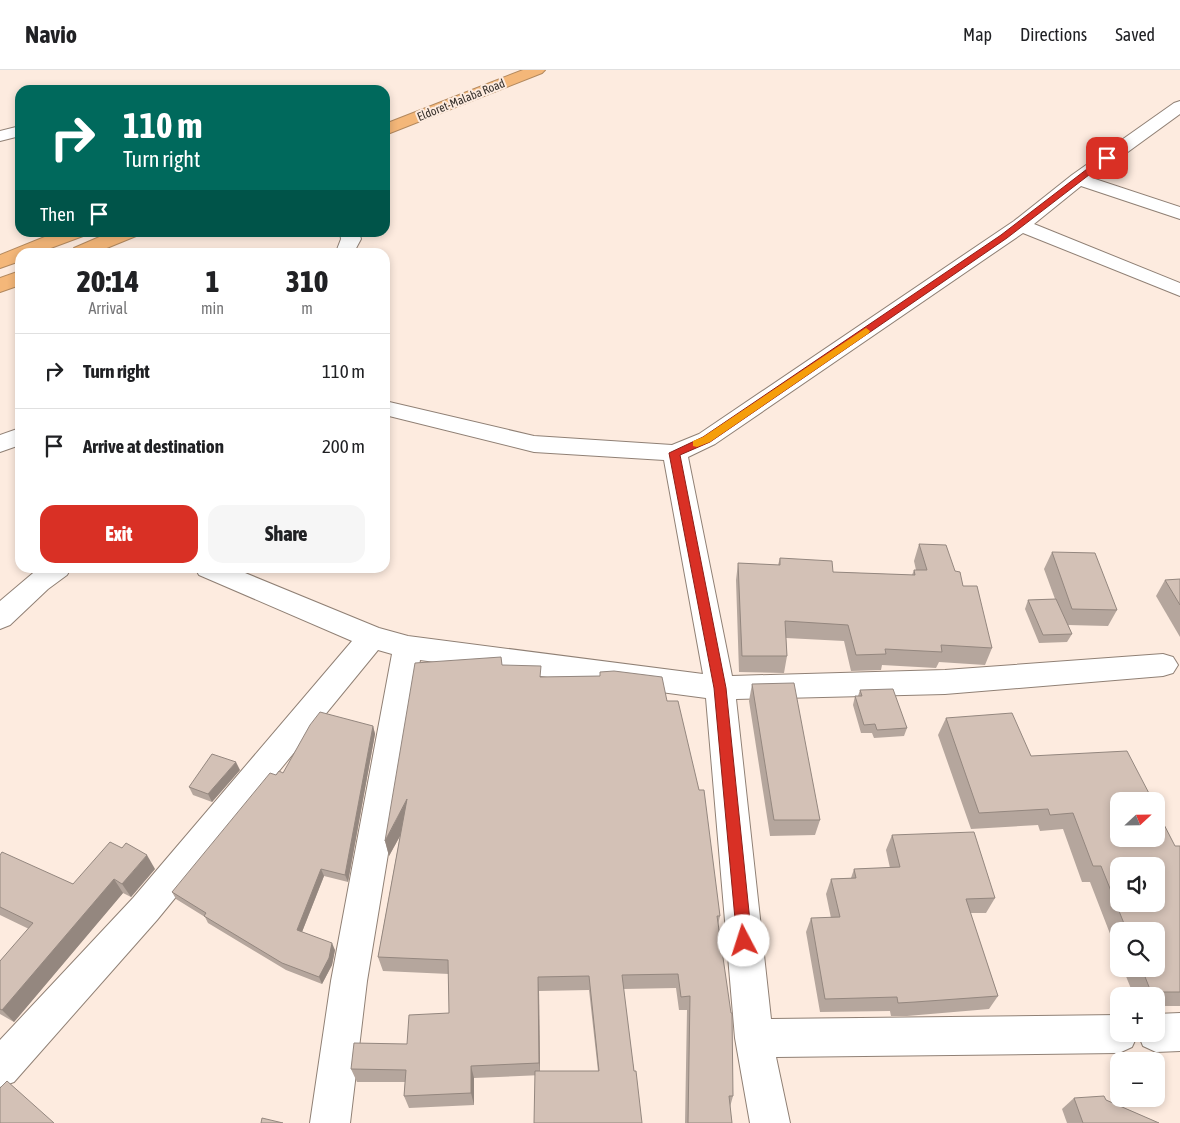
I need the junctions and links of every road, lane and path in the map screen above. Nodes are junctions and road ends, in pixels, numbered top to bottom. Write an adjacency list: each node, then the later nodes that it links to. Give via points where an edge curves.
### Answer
1 (501, 70): 4 (highway, Eldoret-Malaba Road)
2 (538, 70): 5 (highway, Eldoret-Malaba Road)
3 (1180, 106): 8 (street)
4 (390, 112)
5 (390, 128)
6 (15, 132): 7 (street)
7 (0, 136)
8 (1078, 178): 9 (street); 10 (street)
9 (1180, 213)
10 (1021, 225): 19 (street); 23 (street, via 707,439)
11 (63, 237): 13 (highway)
12 (118, 237): 14 (highway)
13 (34, 248)
14 (91, 248)
15 (15, 256): 16 (highway)
16 (0, 260)
17 (15, 279): 18 (highway)
18 (0, 286)
19 (1180, 290)
20 (390, 409): 23 (street, via 534,444)
21 (15, 438): 22 (street)
22 (0, 444)
23 (674, 453): 30 (street)
24 (51, 573): 26 (street)
25 (220, 573): 27 (street)
26 (0, 618)
27 (372, 637): 28 (street); 35 (street, via 145,909)
28 (408, 647): 30 (street); 36 (street, via 349,981)
29 (1163, 665): 30 (street, via 945,682)
30 (720, 688): 34 (street)
31 (1180, 1032): 32 (street)
32 (1165, 1033)
33 (1110, 1034): 34 (street)
34 (754, 1038): 37 (street)
35 (0, 1068)
36 (330, 1123)
37 (770, 1123)

